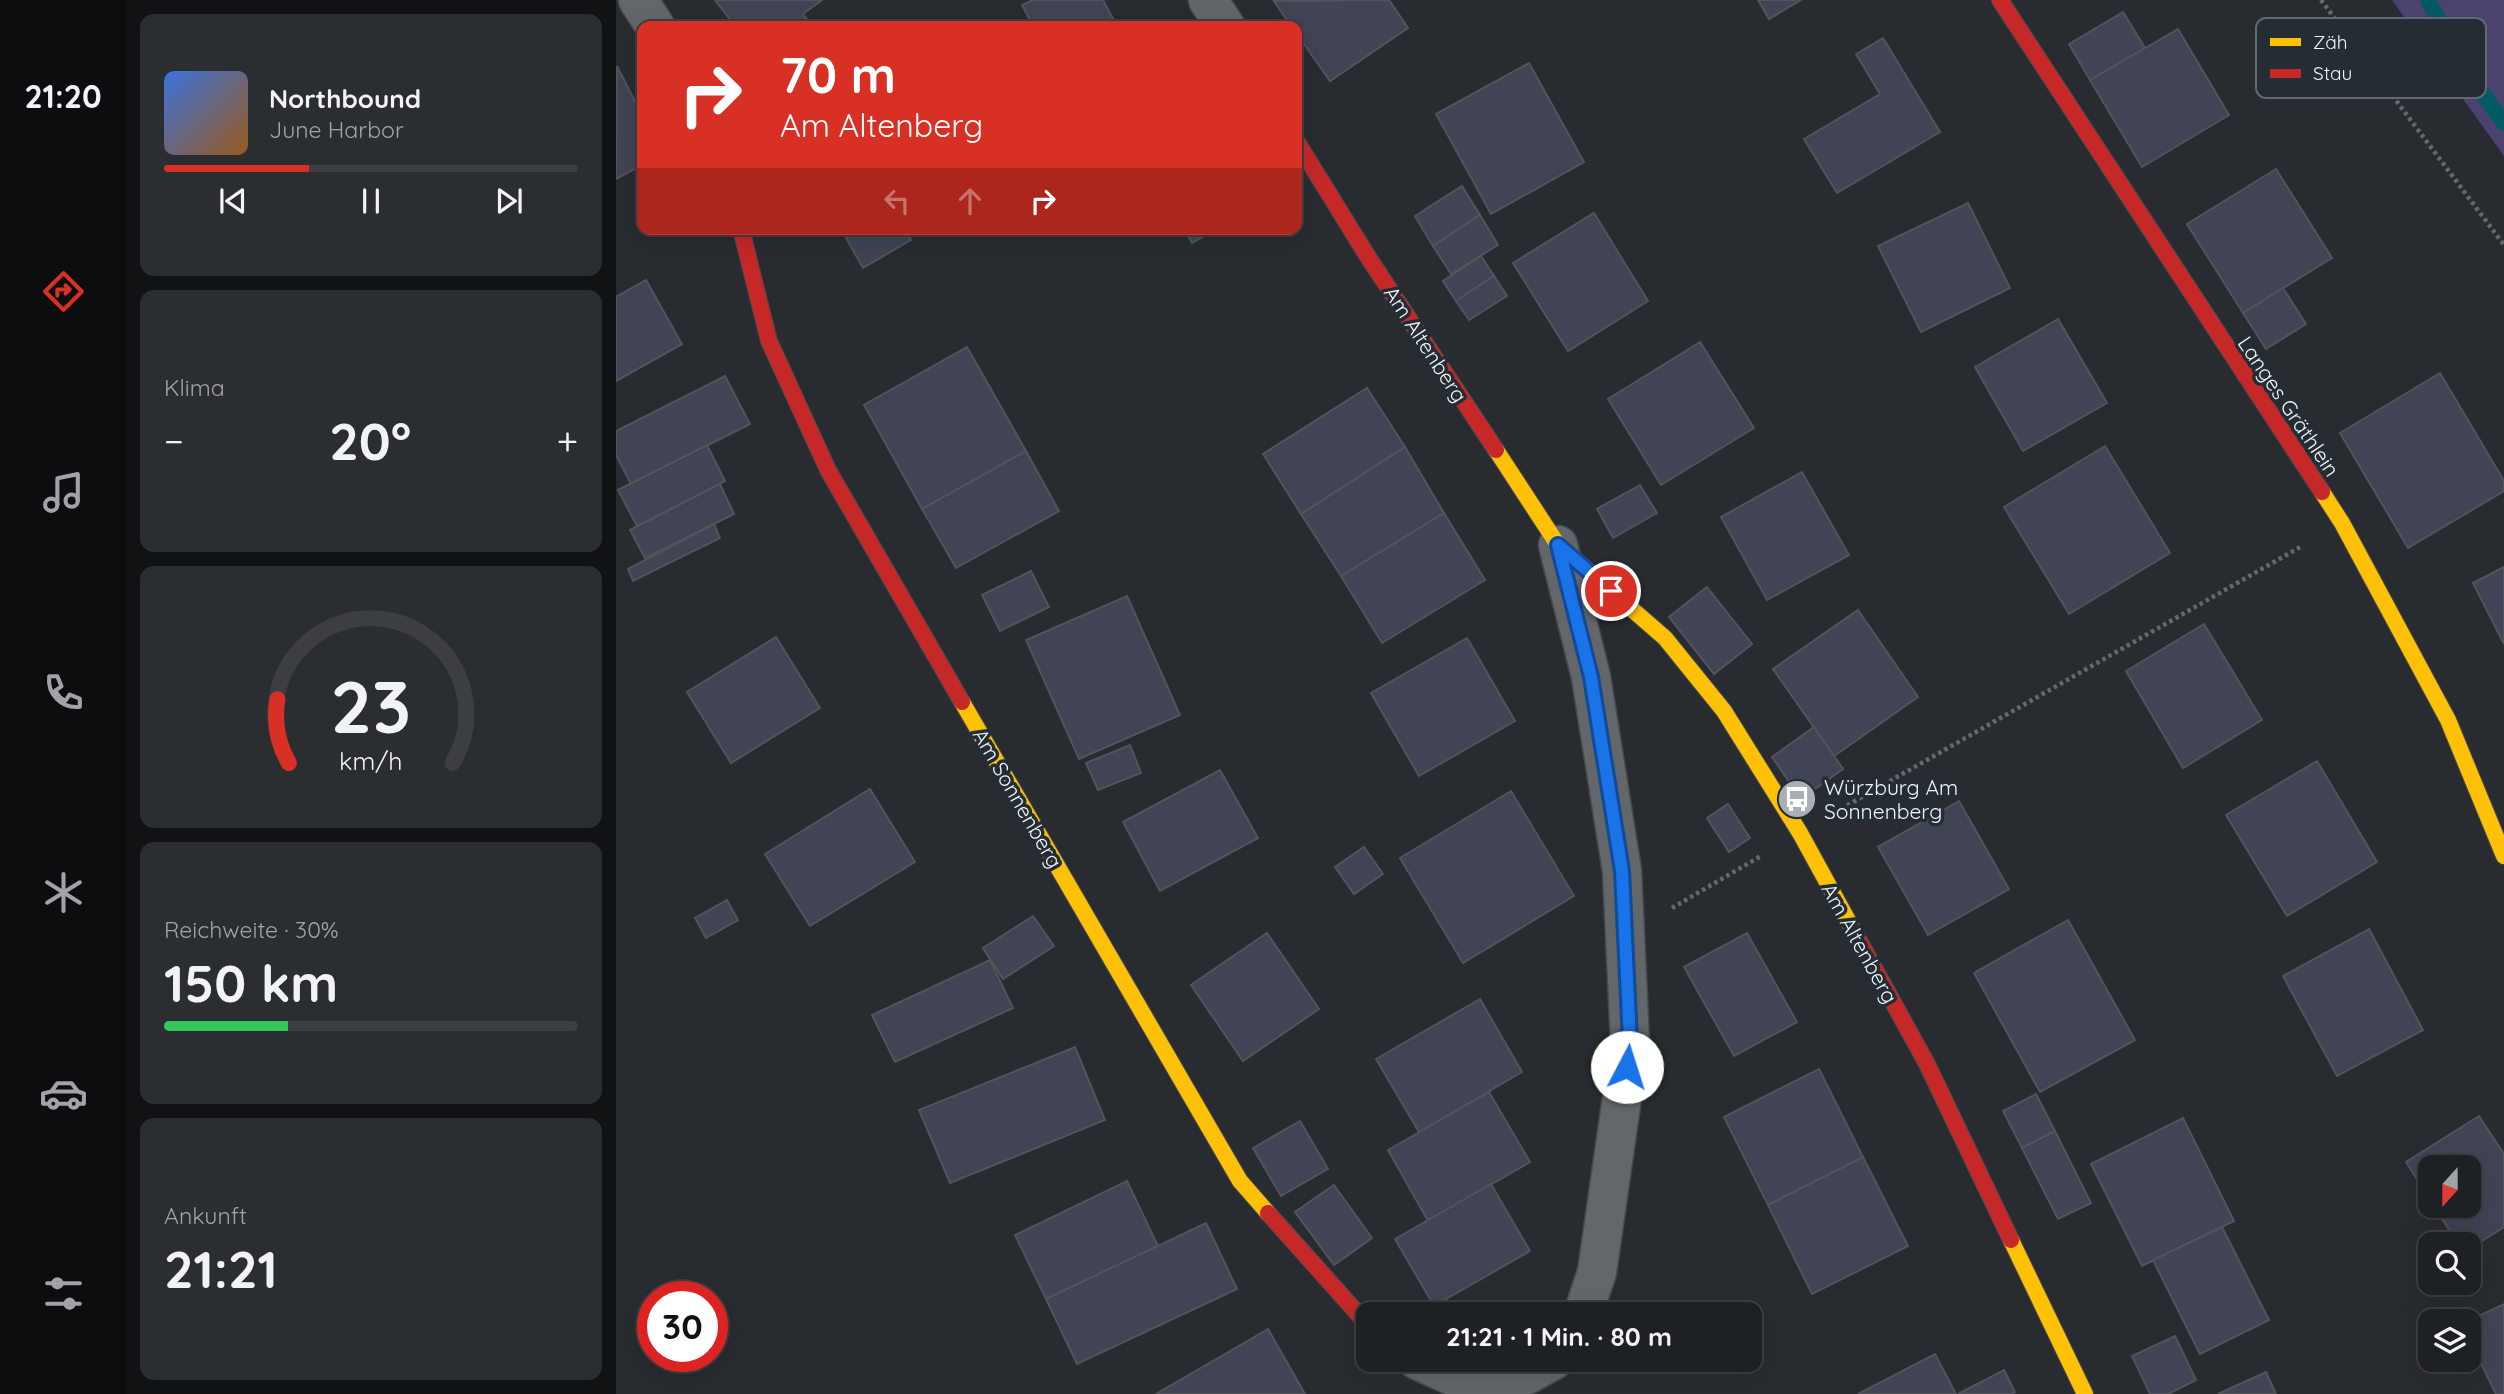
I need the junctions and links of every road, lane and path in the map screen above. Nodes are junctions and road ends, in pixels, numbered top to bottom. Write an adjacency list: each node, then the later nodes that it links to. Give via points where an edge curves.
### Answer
1 (638, 0): 6 (street)
2 (1208, 0): 7 (street)
3 (2000, 0): 12 (street, Langes Gräthlein)
4 (2321, 0): 5 (path)
5 (2334, 18)
6 (652, 21)
7 (1221, 21)
8 (2394, 98): 11 (path)
9 (1302, 150): 13 (street, Am Altenberg)
10 (742, 235): 18 (street, Am Sonnenberg, via 769,341 828,470 1240,1181)
11 (2504, 245)
12 (2342, 523): 14 (path); 15 (street, Langes Gräthlein, via 2448,720)
13 (1558, 545): 14 (street, Am Altenberg, via 1665,638 1724,711); 16 (street, Am Altenberg, via 1591,677 1622,871)
14 (1800, 833): 16 (path); 21 (street, Am Altenberg, via 1927,1064)
15 (2504, 856)
16 (1625, 935): 17 (street, Am Altenberg, via 1630,1042 1597,1272)
17 (1587, 1302)
18 (1356, 1312)
19 (1443, 1372): 20 (street, via 1474,1386)
20 (1526, 1372)
21 (2085, 1394)

